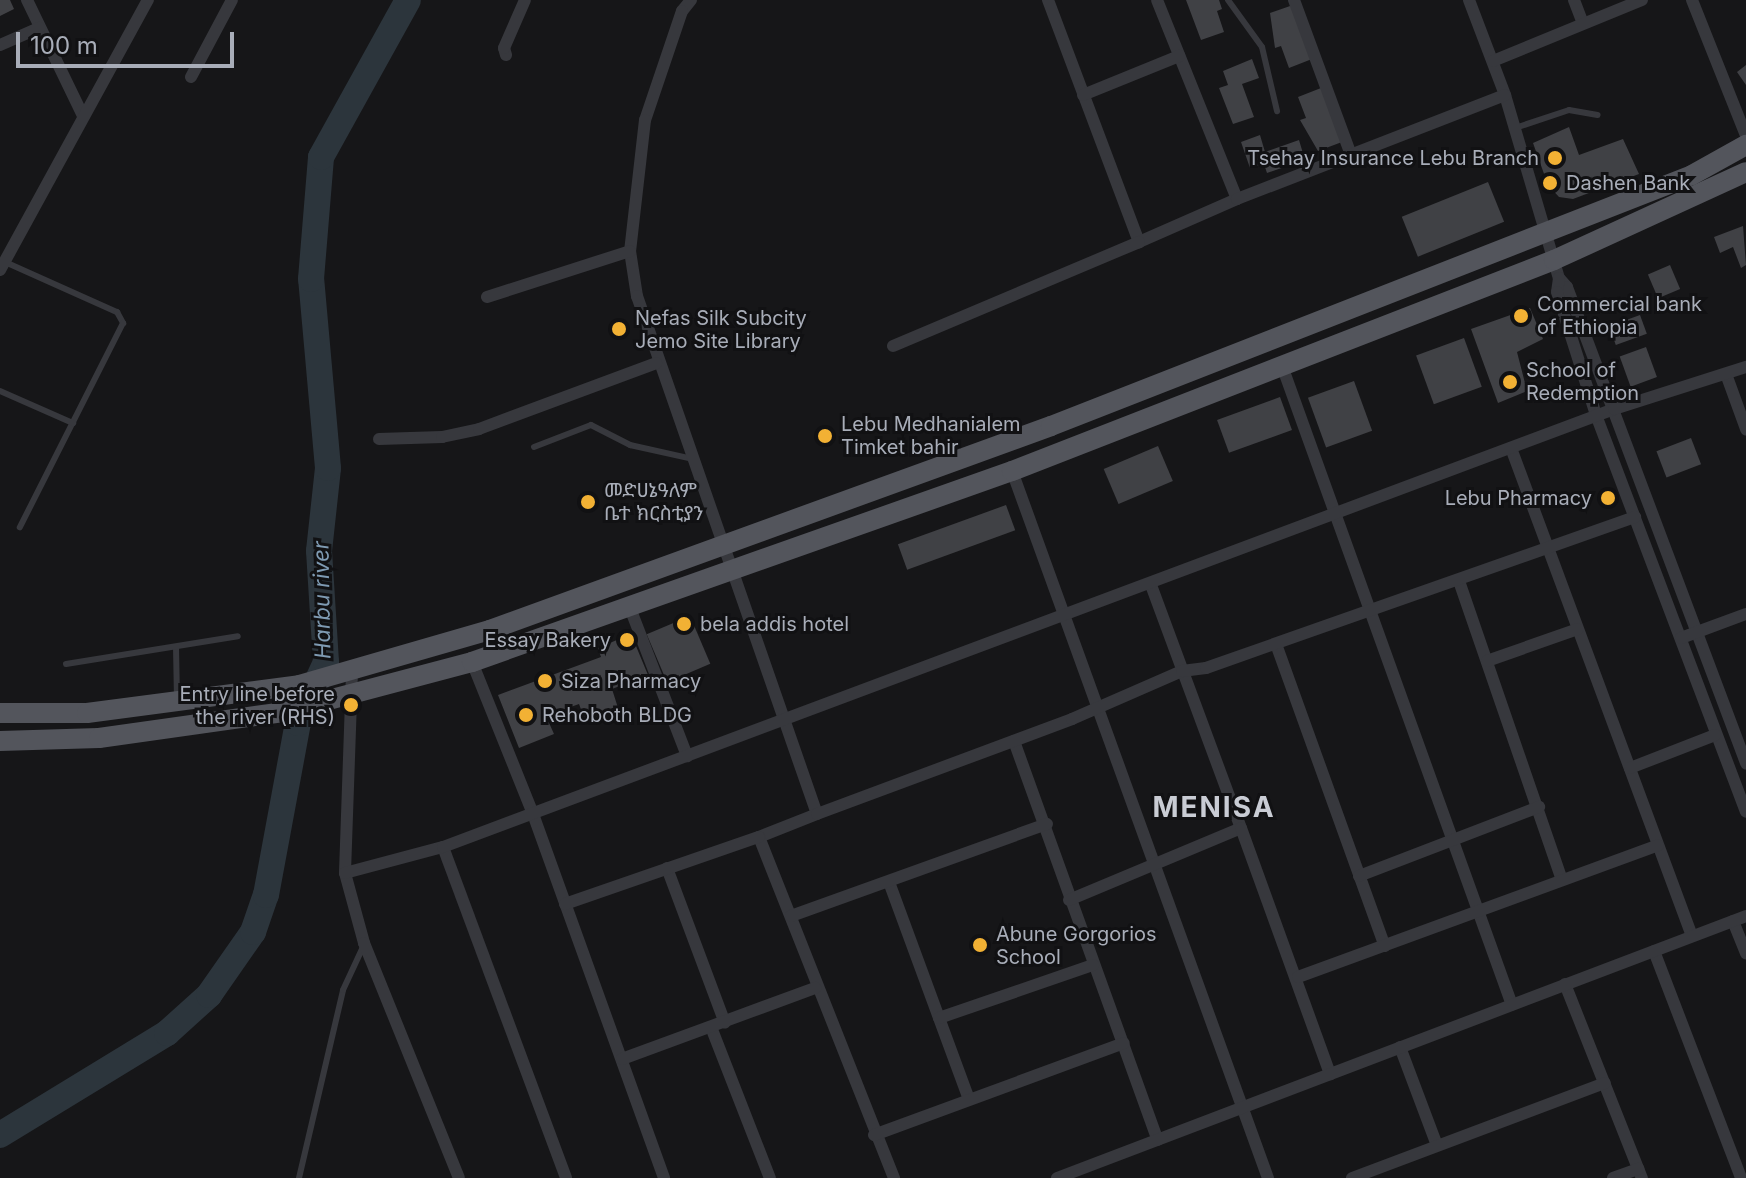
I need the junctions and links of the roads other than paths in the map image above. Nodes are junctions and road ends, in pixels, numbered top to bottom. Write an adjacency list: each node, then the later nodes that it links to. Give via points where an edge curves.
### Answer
1 (27, 0): 15 (street)
2 (148, 0): 25 (street)
3 (232, 0): 20 (street)
4 (525, 0): 17 (street, via 504,48)
5 (691, 0): 34 (street, via 682,11 645,120)
6 (1048, 0): 21 (street)
7 (1157, 0): 18 (street)
8 (1228, 0): 23 (lane, via 1262,47)
9 (1294, 0): 29 (street)
10 (1469, 0): 19 (street)
11 (1574, 0): 14 (street)
12 (1642, 0): 14 (street)
13 (1692, 0): 27 (street)
14 (1582, 21): 19 (street)
15 (39, 28): 16 (street); 25 (street)
16 (0, 45)
17 (506, 55)
18 (1179, 56): 21 (street); 31 (street)
19 (1493, 61): 22 (street)
20 (191, 77)
21 (1083, 95): 33 (street)
22 (1505, 95): 26 (street); 29 (street)
23 (1277, 111)
24 (1598, 115): 26 (lane, via 1569,110)
25 (83, 116): 35 (street)
26 (1515, 128): 32 (street)
27 (1746, 136)
28 (1746, 145): 32 (main road, via 1692,175)
29 (1351, 155): 31 (street)
30 (1746, 172): 36 (main road)
31 (1237, 199): 33 (street)
32 (1545, 234): 36 (street); 56 (main road, via 1051,426)
33 (1139, 242): 38 (street)
34 (630, 251): 37 (street); 39 (street)
35 (2, 266): 46 (lane, via 117,312 123,323)
36 (1556, 269): 40 (main road); 44 (street); 45 (street, via 1557,292)
37 (487, 297)
38 (893, 346)
39 (656, 363): 48 (street, via 479,429 442,437); 51 (street)
40 (1281, 363): 52 (main road); 53 (street)
41 (1746, 367): 42 (street)
42 (1726, 374): 44 (street); 47 (street)
43 (0, 391): 46 (lane)
44 (1614, 409): 45 (street); 66 (street)
45 (1596, 415): 50 (street); 54 (street)
46 (73, 423): 55 (lane)
47 (1746, 429)
48 (379, 439)
49 (534, 447): 51 (lane, via 591,425 630,445)
50 (1511, 448): 53 (street); 57 (street)
51 (693, 459): 56 (street)
52 (1012, 471): 58 (main road); 64 (street)
53 (1335, 512): 60 (street); 62 (street)
54 (1635, 517): 57 (street); 68 (street)
55 (20, 527)
56 (725, 543): 58 (street); 75 (main road)
57 (1548, 548): 59 (street); 65 (street)
58 (733, 572): 61 (main road); 79 (street)
59 (1459, 581): 62 (street); 71 (street)
60 (1151, 585): 64 (street); 74 (street)
61 (630, 608): 72 (main road); 83 (street)
62 (1370, 611): 69 (street); 93 (street)
63 (1746, 614): 66 (street)
64 (1066, 618): 77 (street); 79 (street)
65 (1578, 629): 71 (street); 85 (street)
66 (1699, 631): 68 (street); 84 (street)
67 (238, 636): 70 (lane)
68 (1681, 638): 80 (street)
69 (1276, 644): 74 (street, via 1195,672); 99 (street)
70 (176, 647): 73 (lane); 76 (lane)
71 (1487, 661): 86 (street)
72 (472, 662): 75 (main road); 88 (street)
73 (66, 664)
74 (1182, 671): 77 (street); 91 (street)
75 (354, 682): 76 (main road, via 331,679); 81 (main road, via 311,706 283,712 99,738); 98 (street)
76 (177, 702): 78 (main road, via 87,713)
77 (1098, 706): 82 (street); 96 (street)
78 (0, 713)
79 (784, 720): 83 (street); 89 (street)
80 (1715, 735): 85 (street); 87 (street)
81 (0, 741)
82 (1014, 741): 89 (street); 90 (street)
83 (687, 756): 88 (street)
84 (1746, 763)
85 (1630, 768): 94 (street)
86 (1539, 807): 93 (street); 100 (street)
87 (1746, 812)
88 (533, 814): 95 (street); 103 (street)
89 (817, 814): 92 (street)
90 (1047, 824): 101 (street); 102 (street)
91 (1241, 828): 96 (street); 114 (street)
92 (759, 837): 97 (street); 105 (street)
93 (1456, 839): 99 (street); 104 (street)
94 (1658, 845): 100 (street); 108 (street)
95 (443, 847): 98 (street); 135 (street)
96 (1157, 865): 102 (street); 127 (street)
97 (667, 868): 103 (street); 119 (street)
98 (345, 873): 109 (street)
99 (1359, 876): 110 (street)
100 (1562, 880): 104 (street)
101 (889, 882): 105 (street); 118 (street)
102 (1069, 900): 113 (street)
103 (565, 904): 123 (street)
104 (1478, 912): 110 (street); 117 (street)
105 (791, 916): 116 (street)
106 (1746, 916): 107 (street)
107 (1733, 921): 108 (street); 112 (street)
108 (1692, 936): 111 (street)
109 (364, 943): 133 (lane, via 343,990); 134 (street)
110 (1385, 946): 114 (street)
111 (1654, 951): 115 (street); 143 (street)
112 (1746, 954)
113 (1093, 965): 118 (street); 121 (street)
114 (1298, 977): 124 (street)
115 (1565, 984): 117 (street); 125 (street)
116 (815, 988): 119 (street); 128 (street)
117 (1512, 1005): 122 (street)
118 (939, 1018): 126 (street)
119 (725, 1023): 120 (street)
120 (711, 1027): 123 (street); 137 (street)
121 (1124, 1043): 126 (street); 129 (street)
122 (1400, 1047): 124 (street); 130 (street)
123 (622, 1059): 136 (street)
124 (1330, 1074): 127 (street)
125 (1605, 1083): 130 (street); 131 (street)
126 (968, 1097): 128 (street)
127 (1245, 1106): 129 (street); 140 (street)
128 (874, 1135): 138 (street)
129 (1158, 1140): 139 (street)
130 (1436, 1143): 132 (street)
131 (1640, 1173): 142 (street)
132 (1366, 1176): 141 (street)
133 (299, 1178)
134 (459, 1178)
135 (566, 1178)
136 (664, 1178)
137 (770, 1178)
138 (894, 1178)
139 (1057, 1178)
140 (1268, 1178)
141 (1352, 1178)
142 (1613, 1178)
143 (1741, 1178)

